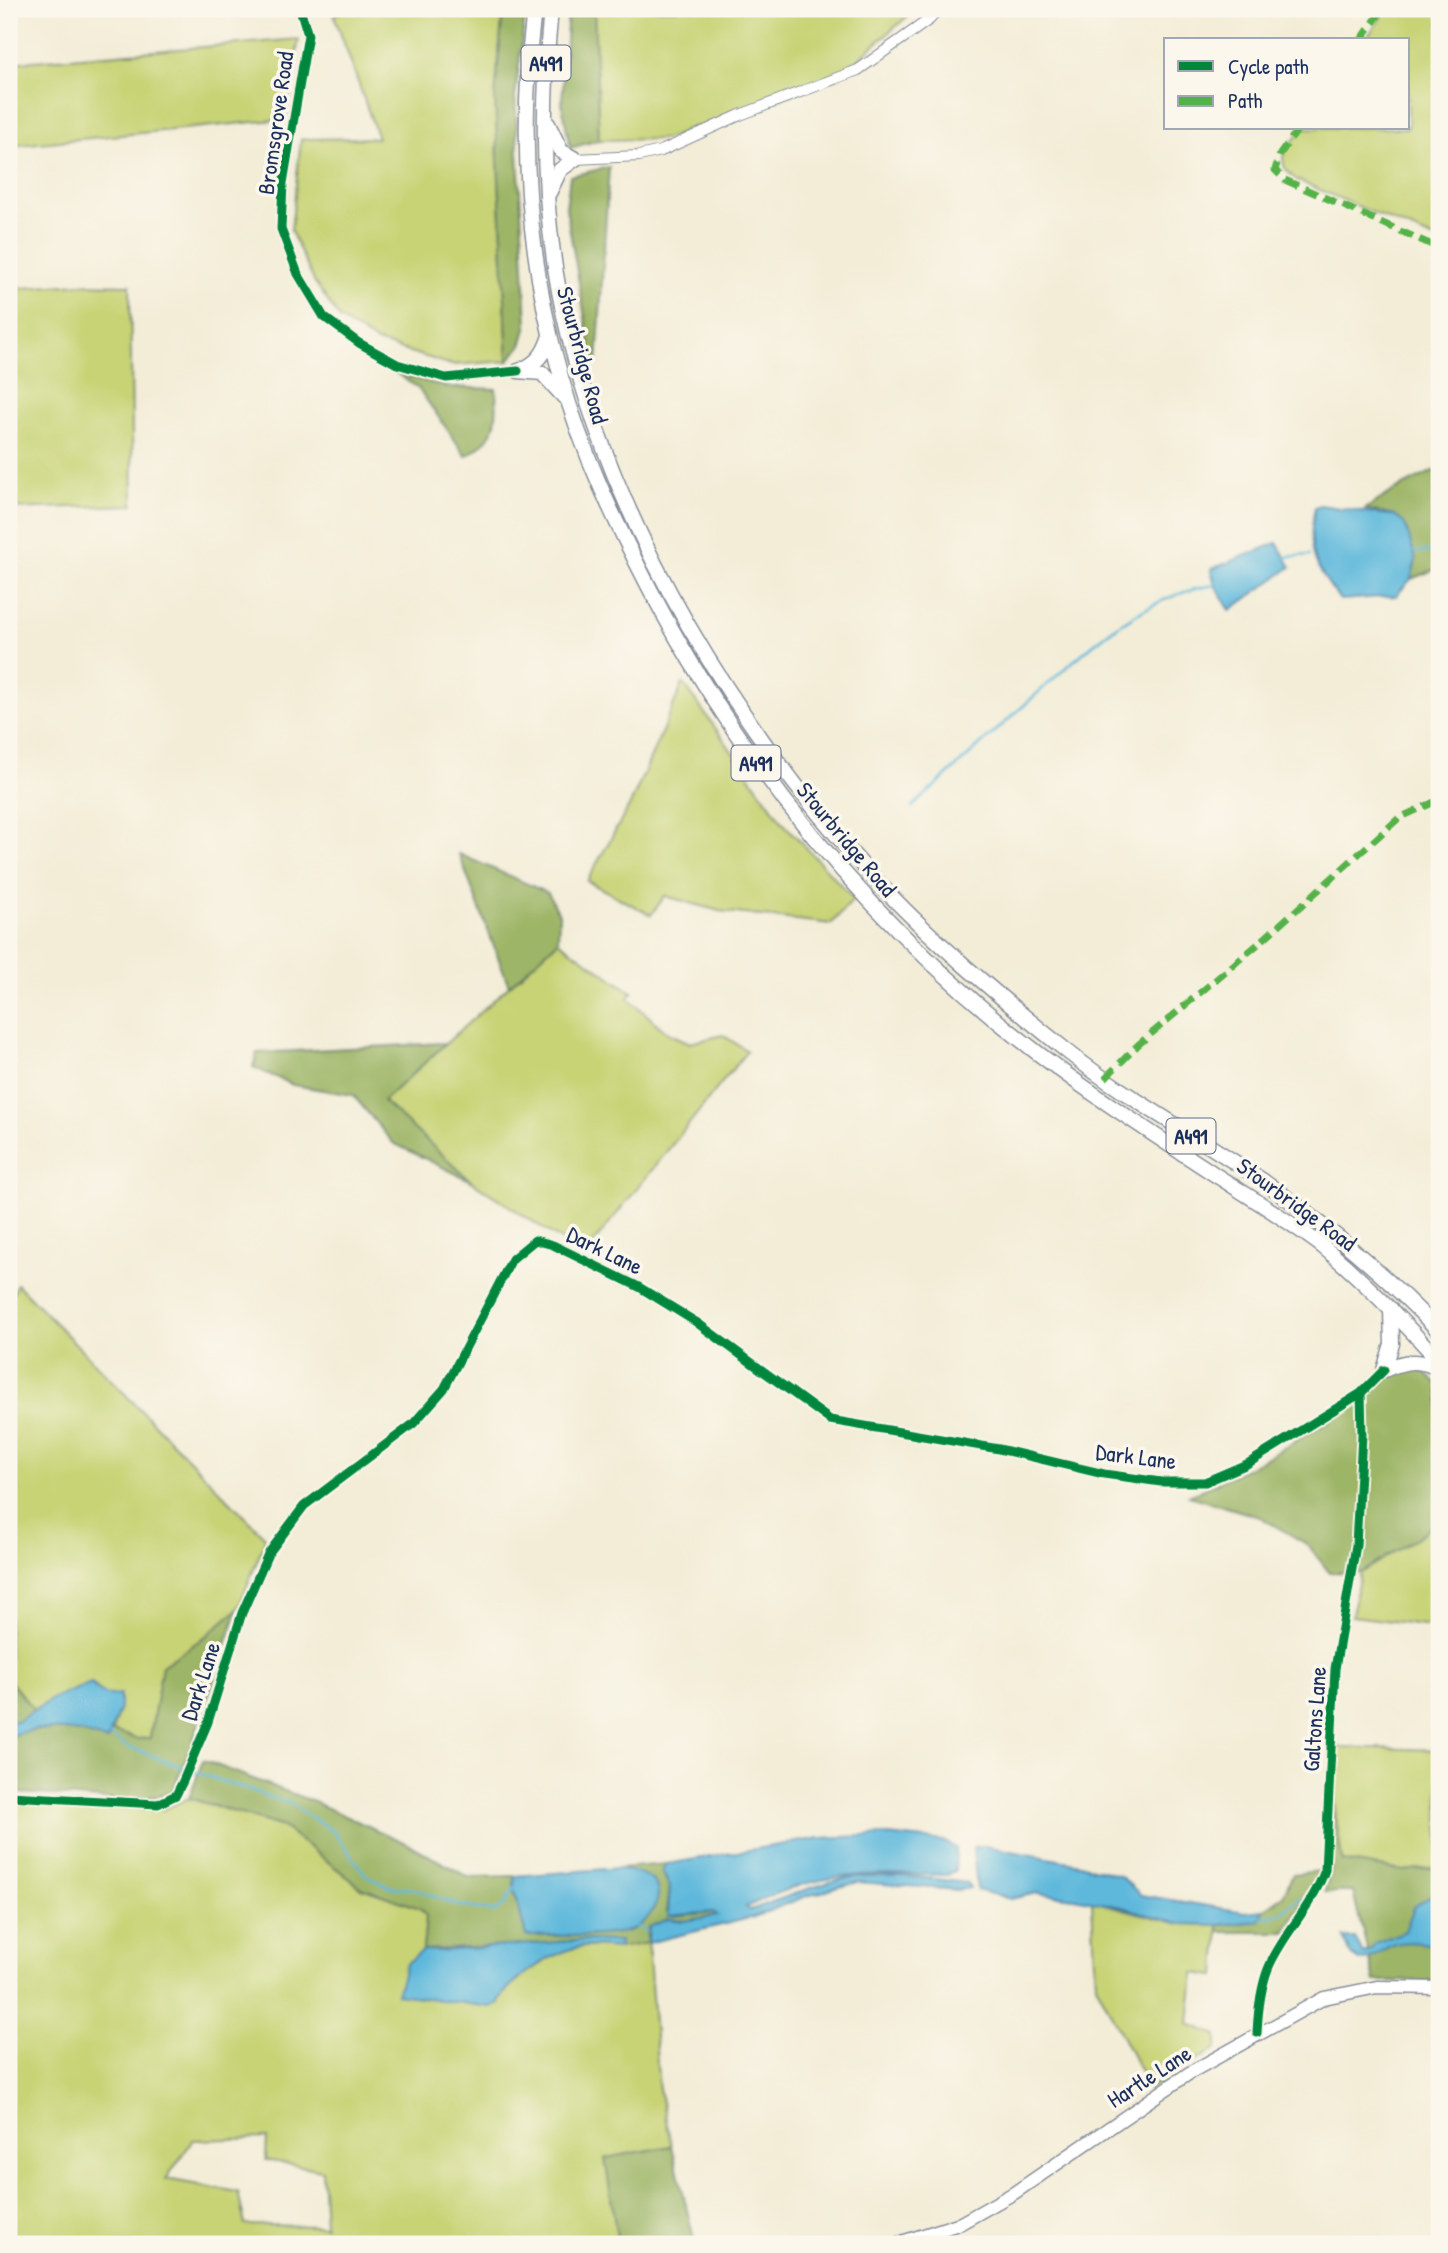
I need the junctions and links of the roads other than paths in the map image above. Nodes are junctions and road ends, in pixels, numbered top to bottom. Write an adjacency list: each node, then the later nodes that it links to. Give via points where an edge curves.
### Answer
1 (300, 9): 9 (street, Bromsgrove Road, via 308,36 281,229 304,284 324,317 397,364 446,378)
2 (534, 9): 8 (highway, Stourbridge Road / A491, via 525,117 528,180)
3 (551, 9): 5 (highway, Stourbridge Road / A491)
4 (938, 9): 6 (street, via 858,70 661,151)
5 (545, 117): 6 (highway, via 561,151); 7 (highway, Stourbridge Road / A491)
6 (575, 159): 7 (highway, via 560,170)
7 (547, 197): 12 (highway, Stourbridge Road / A491, via 568,334 585,395 627,503 692,631 736,701 821,816 943,945 1052,1038 1153,1111 1277,1191 1354,1251)
8 (551, 335): 9 (highway, via 544,354); 10 (highway, Stourbridge Road / A491)
9 (518, 372): 10 (highway, via 542,373)
10 (569, 404): 11 (highway, Stourbridge Road / A491, via 592,470 673,632 732,731 801,824 860,892 949,980 1018,1038 1320,1245)
11 (1391, 1309): 13 (highway, Stourbridge Road / A491); 15 (highway, via 1392,1344)
12 (1439, 1331)
13 (1439, 1361)
14 (1439, 1368): 15 (highway, via 1417,1361)
15 (1384, 1370): 16 (street, Dark Lane)
16 (1360, 1393): 17 (street, Dark Lane, via 1247,1464 1205,1482 1160,1482 1104,1474 999,1449 830,1420 696,1322 650,1294 535,1240 512,1259 444,1389 413,1424 304,1506 268,1554 242,1613 208,1722 176,1795 158,1804); 19 (street, Galtons Lane, via 1356,1545 1335,1669 1325,1870 1316,1895 1269,1967 1258,2005)
17 (9, 1796)
18 (1439, 1988): 19 (main road, Hartle Lane, via 1377,1987 1324,1998)
19 (1257, 2033): 20 (main road, Hartle Lane, via 1191,2072 1014,2193 961,2223)
20 (896, 2244)

